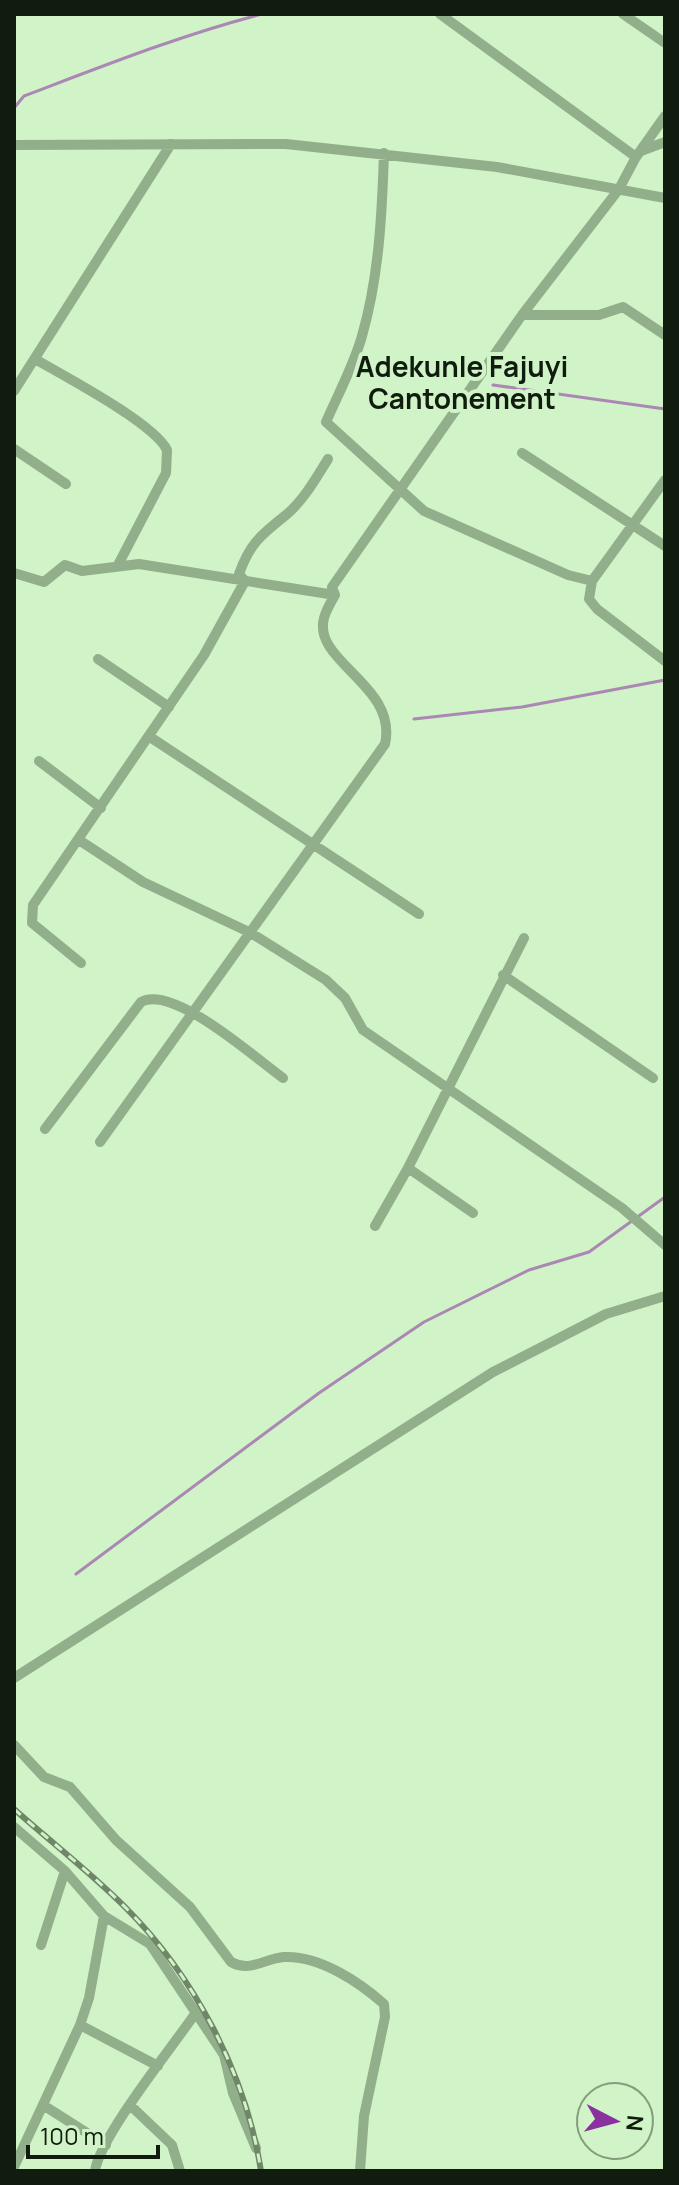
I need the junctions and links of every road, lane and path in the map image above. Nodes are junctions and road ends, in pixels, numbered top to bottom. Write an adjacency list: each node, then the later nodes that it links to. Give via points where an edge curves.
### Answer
1 (440, 14): 9 (street)
2 (623, 14): 3 (street)
3 (665, 43)
4 (665, 116): 9 (street)
5 (665, 142): 9 (street)
6 (171, 144): 7 (street); 8 (street, via 286,144); 14 (street)
7 (14, 145)
8 (384, 153): 10 (street); 21 (street, via 381,233 371,299 362,339 326,422)
9 (638, 154): 10 (street)
10 (619, 189): 11 (street); 12 (street)
11 (665, 198)
12 (522, 315): 13 (street, via 599,315 623,307); 21 (street)
13 (665, 335)
14 (35, 359): 15 (street); 24 (street, via 155,435 167,450 166,473)
15 (14, 391)
16 (14, 449): 20 (street)
17 (522, 453): 22 (street)
18 (328, 459): 26 (street, via 307,492 259,535 239,574)
19 (665, 480): 22 (street)
20 (66, 484)
21 (400, 490): 27 (street, via 446,523); 28 (street, via 332,587)
22 (633, 524): 23 (street); 27 (street)
23 (665, 546)
24 (119, 563): 25 (street, via 82,571 65,565 44,582); 26 (street)
25 (14, 573)
26 (245, 581): 28 (street); 31 (street)
27 (592, 581): 30 (street, via 589,599 597,609)
28 (335, 595): 36 (street, via 323,632 334,653 382,708 388,729 385,744)
29 (98, 659): 31 (street)
30 (665, 661)
31 (169, 707): 32 (street)
32 (150, 737): 34 (street); 36 (street)
33 (39, 761): 34 (street)
34 (101, 808): 35 (street)
35 (79, 840): 38 (street, via 143,882); 40 (street, via 31,913 38,931)
36 (315, 843): 37 (street); 38 (street)
37 (419, 914)
38 (251, 933): 42 (street); 45 (street, via 326,980 345,998 363,1030)
39 (524, 938): 41 (street)
40 (81, 963)
41 (503, 975): 44 (street); 45 (street)
42 (194, 1014): 43 (street); 46 (street, via 163,999 141,1002); 47 (street)
43 (283, 1078)
44 (653, 1078)
45 (446, 1087): 48 (street); 51 (street, via 622,1208)
46 (45, 1129)
47 (100, 1142)
48 (408, 1168): 49 (street); 50 (street)
49 (473, 1213)
50 (375, 1226)
51 (665, 1245)
52 (665, 1296): 53 (street, via 606,1314 493,1372)
53 (14, 1678)
54 (14, 1745): 69 (street, via 44,1777 70,1787 116,1840 190,1907 231,1962 240,1967 281,1957 307,1958 384,2004)
55 (14, 1827): 56 (street)
56 (65, 1871): 57 (street); 58 (street)
57 (104, 1916): 59 (street, via 150,1944); 60 (street)
58 (41, 1945)
59 (197, 2011): 61 (street); 65 (street, via 224,2055)
60 (80, 2025): 61 (street); 62 (street)
61 (158, 2066): 63 (street)
62 (43, 2105): 64 (street); 66 (street)
63 (131, 2106): 64 (street); 68 (street, via 172,2145)
64 (106, 2145): 67 (street)
65 (256, 2148)
66 (14, 2167)
67 (95, 2171)
68 (180, 2171)
69 (360, 2171)

